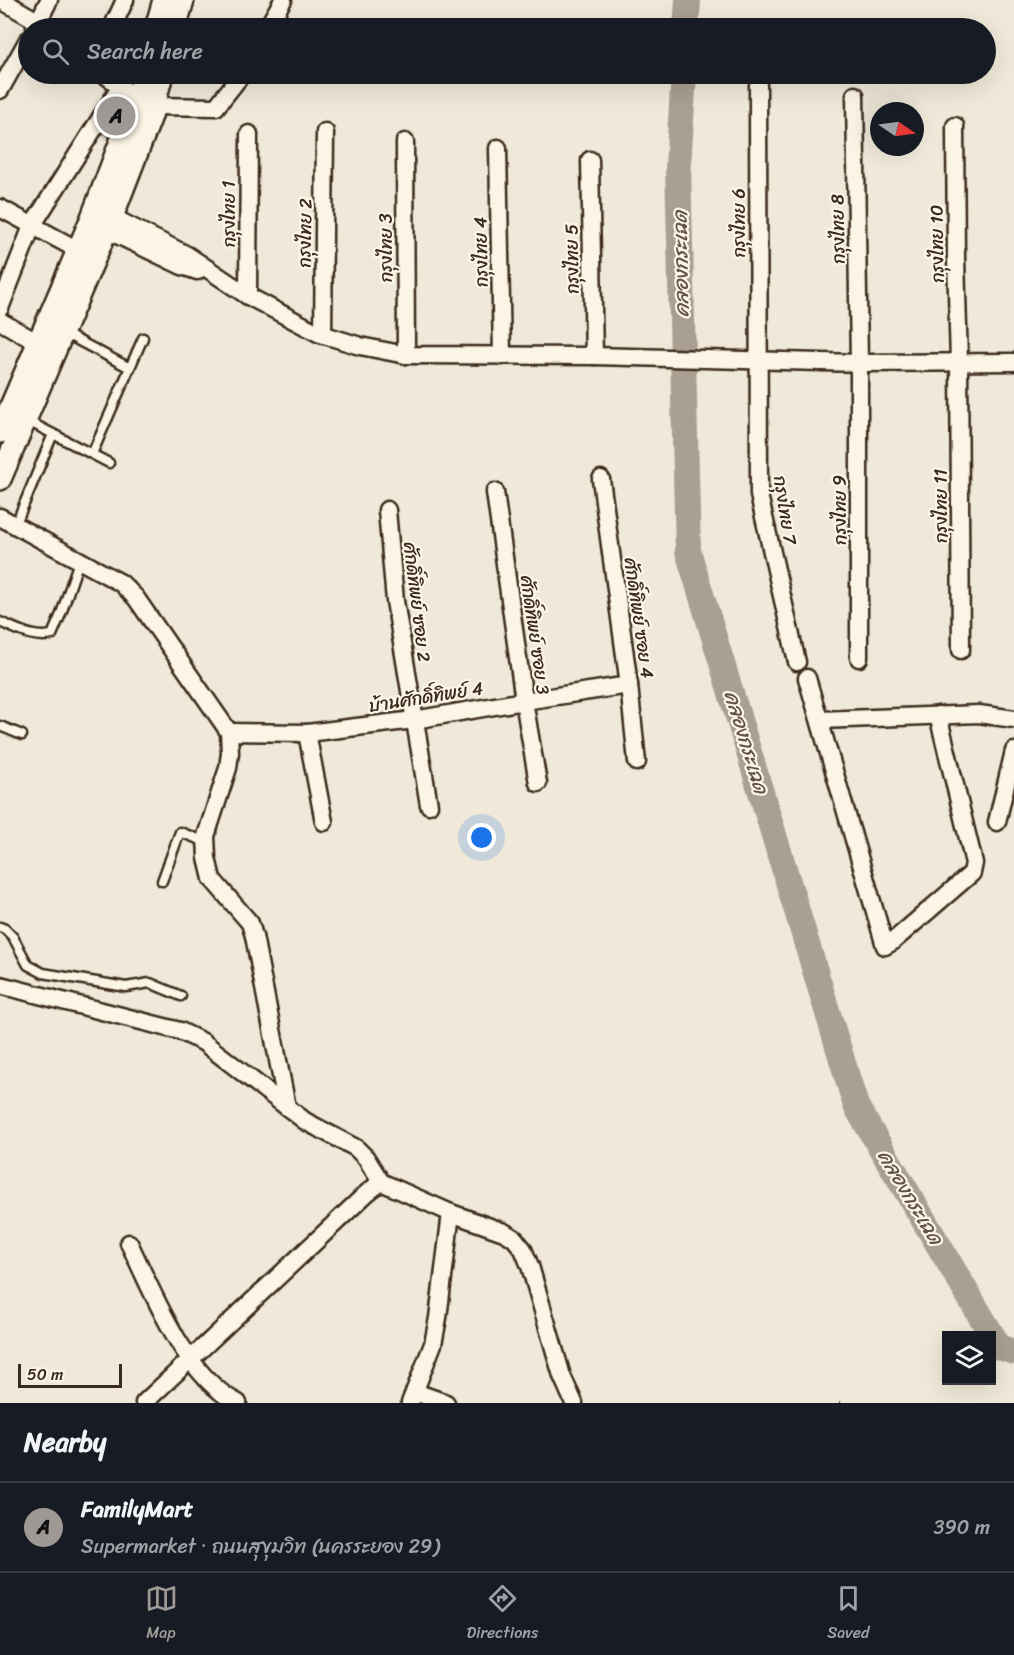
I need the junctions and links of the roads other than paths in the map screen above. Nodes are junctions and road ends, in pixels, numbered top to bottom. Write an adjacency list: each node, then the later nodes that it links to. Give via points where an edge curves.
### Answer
1 (1, 0): 7 (street)
2 (49, 0): 8 (street)
3 (125, 0): 9 (street)
4 (164, 0): 10 (street)
5 (183, 0): 11 (street)
6 (283, 0): 12 (street)
7 (29, 18)
8 (43, 18)
9 (117, 18)
10 (159, 18)
11 (178, 18)
12 (273, 18)
13 (18, 58): 19 (street)
14 (118, 84): 21 (street)
15 (141, 84): 21 (street)
16 (151, 84): 21 (street)
17 (235, 84): 21 (street, via 216,107)
18 (758, 85): 42 (street, กรุงไทย 6)
19 (0, 90)
20 (855, 95): 45 (street, กรุงไทย 8)
21 (137, 97): 29 (street); 30 (street); 31 (street)
22 (955, 126): 43 (street, กรุงไทย 10)
23 (325, 132): 36 (street, กรุงไทย 2)
24 (249, 134): 32 (street, กรุงไทย 1)
25 (405, 142): 39 (street, กรุงไทย 3)
26 (498, 148): 40 (street, กรุงไทย 4)
27 (590, 160): 41 (street, กรุงไทย 5)
28 (0, 208): 30 (street)
29 (109, 224): 32 (street, via 187,255); 35 (street)
30 (32, 226): 31 (street); 33 (street)
31 (78, 250): 38 (street)
32 (248, 296): 36 (street)
33 (0, 308)
34 (0, 321): 38 (street)
35 (63, 333): 46 (lane); 47 (street)
36 (323, 335): 39 (street)
37 (143, 338): 46 (lane)
38 (38, 343): 48 (street)
39 (406, 355): 40 (street)
40 (502, 356): 41 (street)
41 (594, 356): 42 (street)
42 (759, 361): 45 (street); 61 (street, กรุงไทย 7, via 759,495)
43 (959, 362): 44 (street); 45 (street); 59 (street, กรุงไทย 11)
44 (1014, 362)
45 (859, 363): 60 (street, กรุงไทย 9)
46 (130, 368): 50 (lane)
47 (26, 420): 49 (lane); 52 (street)
48 (0, 432)
49 (53, 434): 50 (lane); 56 (lane)
50 (92, 454): 51 (lane)
51 (109, 463)
52 (0, 479)
53 (601, 479): 63 (street, ศักดิ์ทิพย์ ซอย 4)
54 (495, 492): 64 (street, ศักดิ์ทิพย์ ซอย 3)
55 (387, 510): 67 (street, ศักดิ์ทิพย์ ซอย 2)
56 (7, 522): 57 (street)
57 (79, 561): 58 (lane, via 52,635 41,637); 70 (street, via 121,583 136,598)
58 (0, 622)
59 (961, 650)
60 (859, 658)
61 (797, 662)
62 (807, 678): 68 (street)
63 (629, 685): 64 (street, บ้านศักดิ์ทิพย์ 4); 74 (street, ศักดิ์ทิพย์ ซอย 4)
64 (524, 701): 67 (street, บ้านศักดิ์ทิพย์ 4); 75 (street, ศักดิ์ทิพย์ ซอย 3)
65 (938, 715): 66 (street, via 979,714); 68 (street); 68 (street, via 974,863 972,873 885,946)
66 (1014, 719)
67 (414, 720): 71 (street, บ้านศักดิ์ทิพย์ 4); 76 (street, ศักดิ์ทิพย์ ซอย 2)
68 (820, 720)
69 (0, 726): 72 (lane)
70 (229, 732): 71 (street, บ้านศักดิ์ทิพย์ 4); 79 (street, via 228,768)
71 (307, 733): 77 (street)
72 (22, 735)
73 (1014, 751): 78 (street)
74 (637, 762)
75 (538, 783)
76 (429, 805)
77 (324, 822)
78 (997, 822)
79 (207, 843): 80 (lane, via 180,832); 84 (street, via 212,879 250,923 254,936)
80 (162, 881)
81 (0, 927): 83 (lane, via 13,937 28,965 43,973 126,987 150,982)
82 (0, 985): 84 (street, via 186,1034 203,1042)
83 (181, 996)
84 (287, 1107): 85 (street, via 356,1148)
85 (381, 1182): 86 (street); 88 (street)
86 (451, 1213): 89 (street, via 433,1344); 93 (street, via 504,1232 523,1249)
87 (129, 1243): 88 (street, via 166,1320)
88 (190, 1359): 90 (street); 91 (street, via 217,1390)
89 (413, 1398): 92 (street)
90 (144, 1403)
91 (238, 1403)
92 (446, 1403)
93 (574, 1403)

